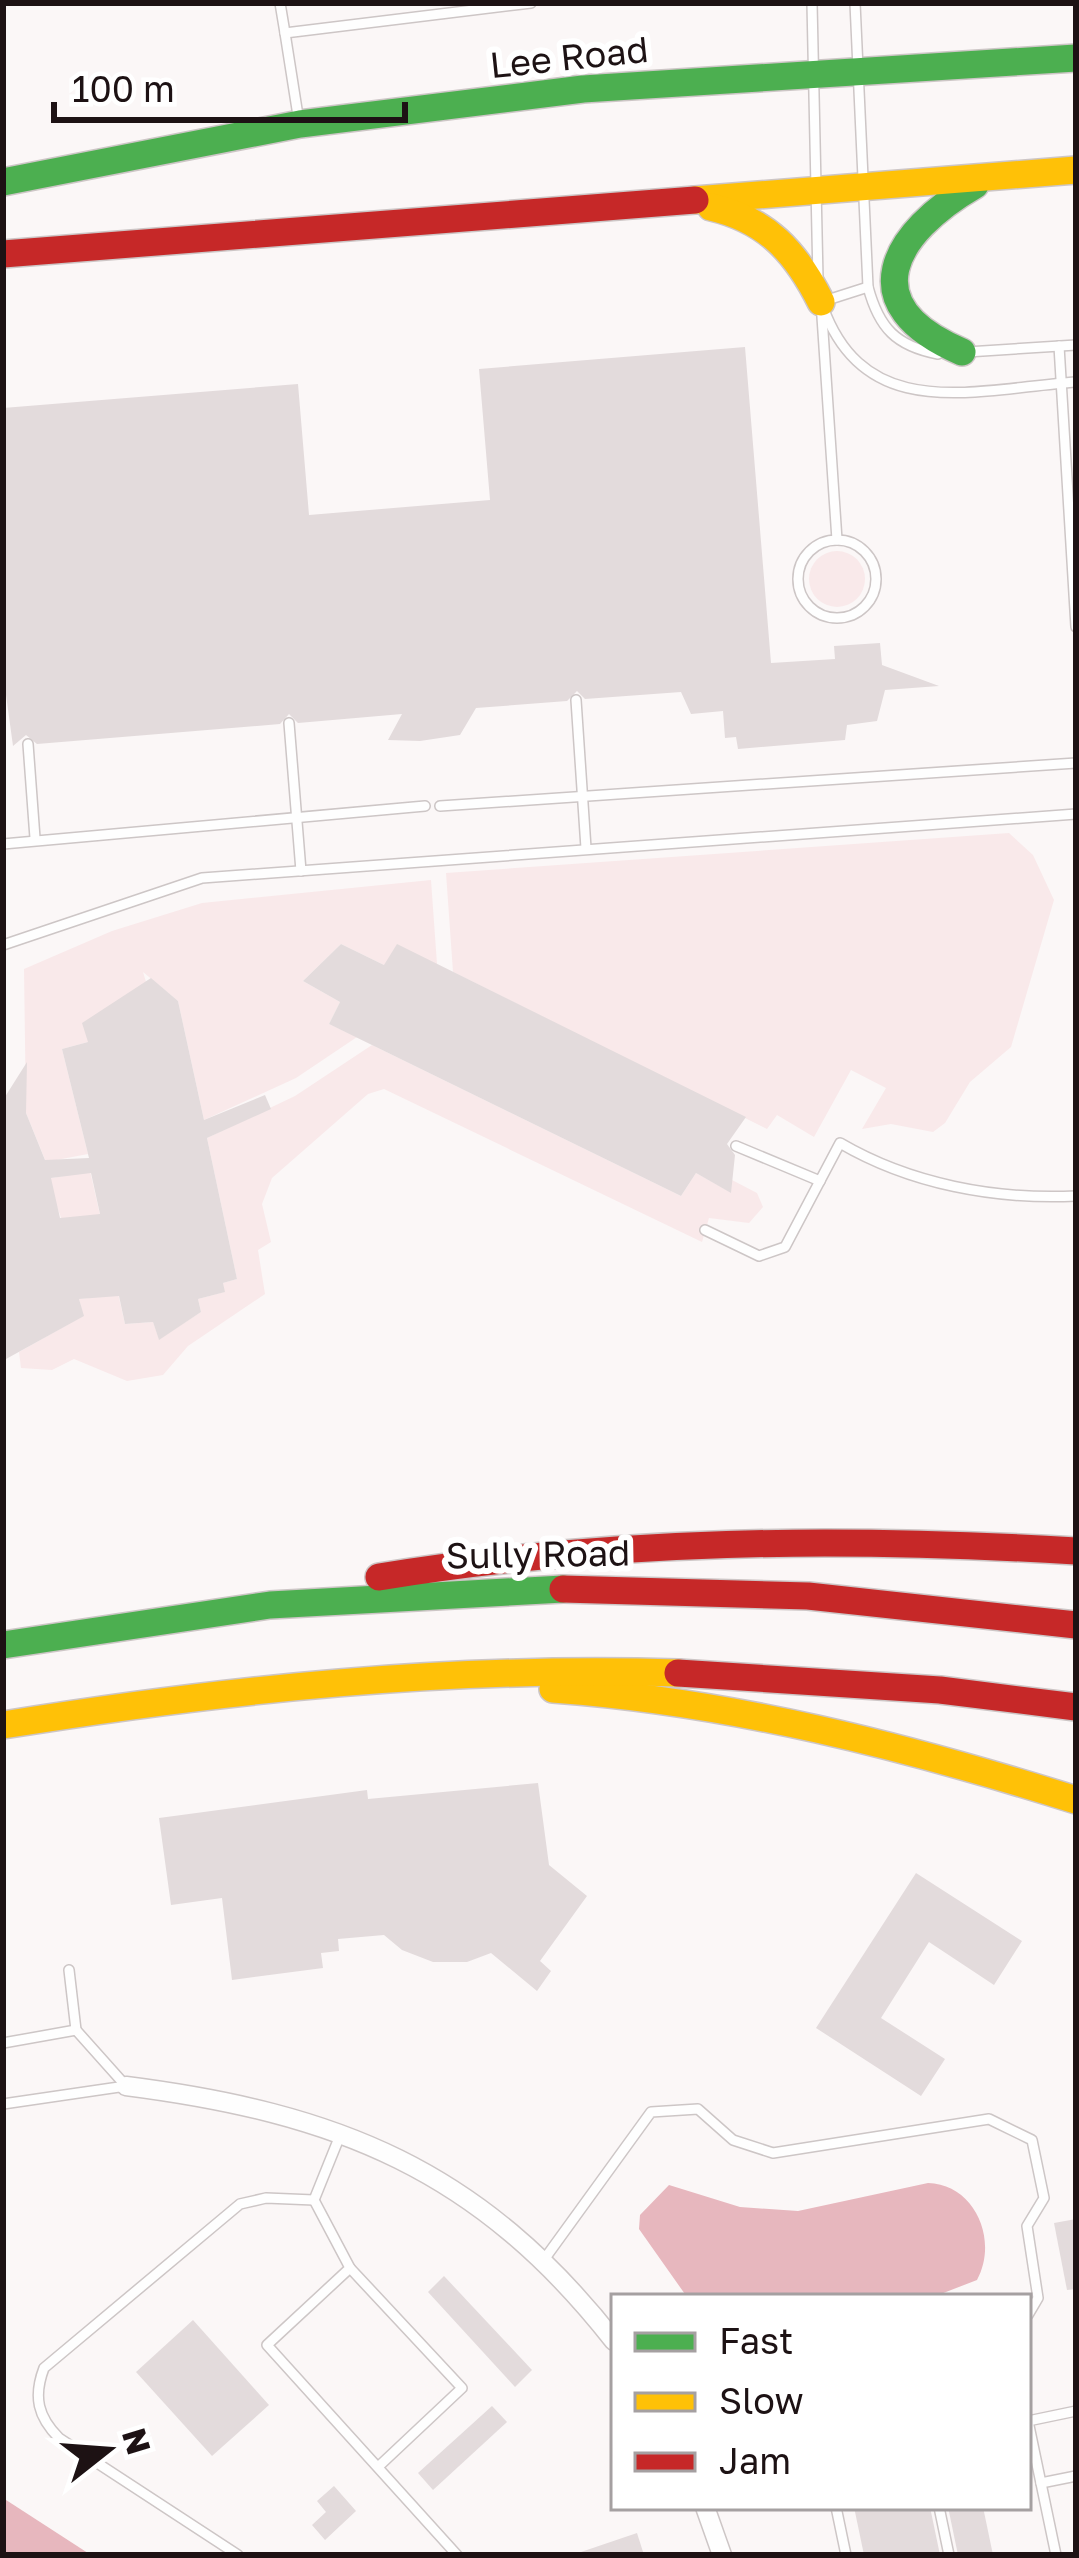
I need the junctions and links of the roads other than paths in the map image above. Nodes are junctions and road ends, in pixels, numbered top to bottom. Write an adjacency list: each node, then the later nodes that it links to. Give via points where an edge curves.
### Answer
1 (280, 3): 5 (lane)
2 (531, 3): 5 (lane)
3 (812, 3): 8 (lane)
4 (855, 3): 7 (lane)
5 (285, 33): 9 (lane)
6 (1076, 58): 7 (main road, Lee Road)
7 (858, 71): 8 (main road, Lee Road); 13 (lane)
8 (812, 74): 9 (main road, Lee Road, via 583,89); 14 (lane)
9 (300, 124): 12 (main road, Lee Road)
10 (1076, 170): 11 (main road)
11 (992, 177): 13 (main road); 21 (main road, via 934,210 907,238 894,268 902,317 924,338)
12 (3, 182)
13 (860, 188): 14 (main road); 17 (lane)
14 (814, 191): 15 (main road); 18 (lane)
15 (677, 201): 16 (main road); 18 (main road, via 734,211 777,233)
16 (3, 254)
17 (868, 287): 18 (lane); 21 (lane, via 892,338 936,354)
18 (820, 302): 23 (lane, via 842,349 891,388); 24 (lane)
19 (1076, 345): 20 (lane)
20 (1059, 346): 21 (lane); 23 (lane)
21 (962, 352)
22 (1076, 382): 23 (lane)
23 (1060, 383): 25 (lane)
24 (837, 540): 24 (lane, via 812,548 797,577 803,601 833,619 868,604 876,580 859,546)
25 (1076, 627)
26 (575, 700): 30 (lane)
27 (289, 723): 34 (lane)
28 (28, 744): 35 (lane)
29 (1076, 763): 30 (lane)
30 (582, 797): 32 (lane); 37 (lane)
31 (424, 806): 34 (lane)
32 (440, 806)
33 (1076, 814): 37 (lane)
34 (296, 816): 35 (lane); 38 (lane)
35 (35, 838): 36 (lane)
36 (3, 844)
37 (586, 848): 38 (lane)
38 (301, 871): 39 (lane, via 182,882)
39 (3, 945)
40 (736, 1146): 41 (lane)
41 (820, 1181): 42 (lane, via 840,1143 964,1188); 43 (lane, via 785,1247 759,1256)
42 (1076, 1196)
43 (705, 1230)
44 (1076, 1552): 45 (main road, via 850,1540 544,1555)
45 (147, 1620): 46 (main road, Sully Road, via 399,1594 648,1588 869,1600); 47 (main road, Sully Road)
46 (1076, 1625)
47 (3, 1645)
48 (276, 1683): 49 (main road, via 523,1669 754,1672); 50 (main road); 51 (main road, via 581,1690 783,1717 926,1751)
49 (1076, 1707)
50 (3, 1725)
51 (1076, 1800)
52 (69, 1970): 53 (lane)
53 (76, 2030): 54 (lane); 55 (lane)
54 (3, 2043)
55 (126, 2086): 56 (lane); 57 (street, via 234,2100)
56 (3, 2104)
57 (341, 2133): 58 (lane); 59 (street, via 427,2174)
58 (314, 2200): 60 (lane); 72 (lane, via 240,2204 44,2368 39,2381 40,2412 59,2438)
59 (542, 2261): 61 (lane, via 638,2126 659,2109 698,2109 752,2150 773,2153 988,2119 1032,2140 1044,2198 1028,2226 1038,2298); 62 (street)
60 (350, 2268): 66 (lane, via 461,2388); 66 (lane, via 267,2345)
61 (1031, 2310)
62 (611, 2339)
63 (1076, 2411): 64 (lane)
64 (1031, 2420)
65 (1031, 2435): 68 (lane)
66 (378, 2467): 73 (lane)
67 (1076, 2476): 68 (lane)
68 (1041, 2483): 77 (lane)
69 (705, 2510): 74 (street)
70 (837, 2510): 75 (lane)
71 (941, 2510): 76 (lane)
72 (238, 2555)
73 (458, 2555)
74 (722, 2555)
75 (846, 2555)
76 (949, 2555)
77 (1056, 2555)

